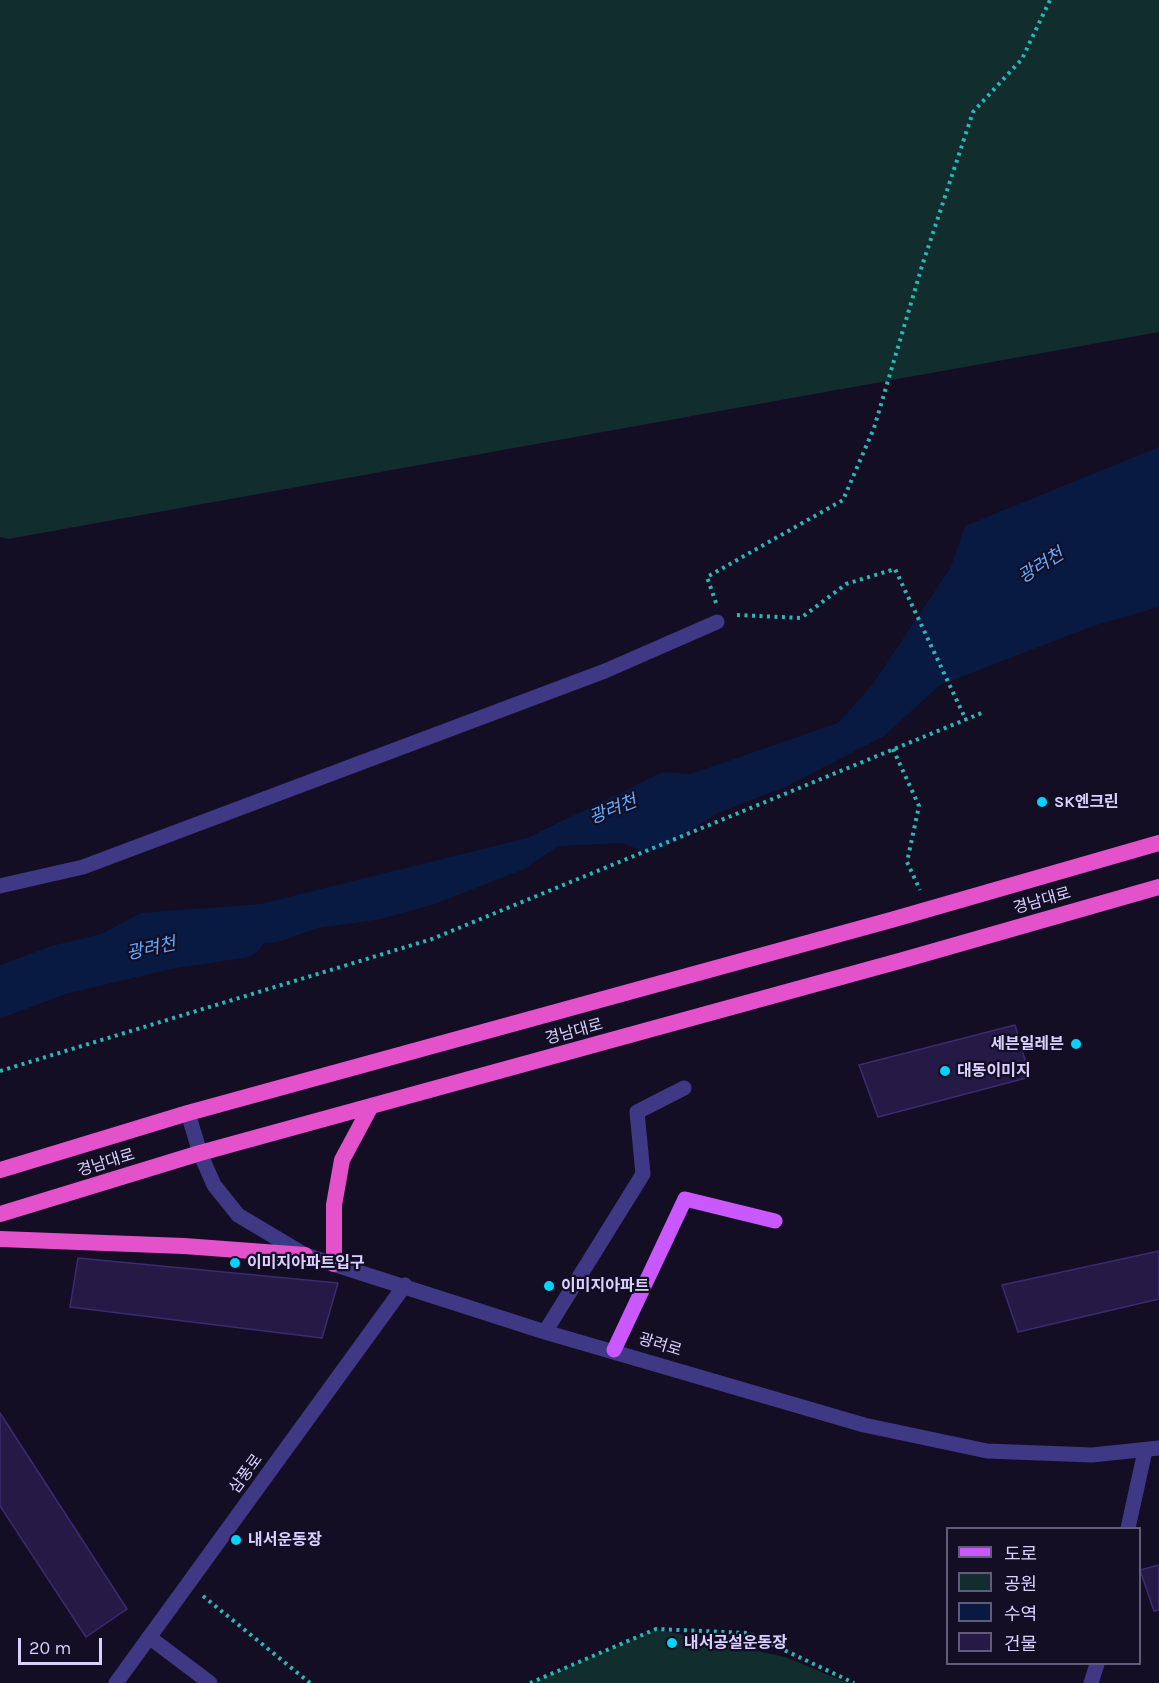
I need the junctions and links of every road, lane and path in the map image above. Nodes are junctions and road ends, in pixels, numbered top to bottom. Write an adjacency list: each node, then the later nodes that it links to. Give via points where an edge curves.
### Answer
1 (1050, 0): 2 (path, via 1022,59 973,112 874,428 843,500 706,578)
2 (717, 606): 3 (path); 5 (path, via 741,617 801,618 846,584 895,569)
3 (717, 622): 8 (street, via 605,671 83,867)
4 (984, 712): 5 (path)
5 (965, 719): 6 (path)
6 (893, 749): 10 (path, via 919,806 907,862); 11 (path, via 432,939)
7 (1159, 843): 10 (highway, 경남대로)
8 (0, 886)
9 (1159, 887): 13 (highway, 경남대로)
10 (928, 910): 14 (highway, 경남대로)
11 (0, 1071)
12 (684, 1088): 23 (street, via 637,1112 644,1174)
13 (371, 1106): 15 (highway, 경남대로); 21 (highway, via 342,1160 334,1205)
14 (188, 1113): 15 (street, 광려로); 16 (highway, 경남대로)
15 (200, 1153): 17 (highway, 경남대로); 20 (street, 광려로, via 214,1185 238,1215)
16 (0, 1170)
17 (0, 1214)
18 (775, 1221): 24 (main road, via 685,1199)
19 (0, 1239): 20 (highway)
20 (305, 1255): 21 (street, 광려로)
21 (334, 1264): 22 (street, 광려로)
22 (405, 1285): 23 (street, 광려로); 27 (street, 삼풍로)
23 (545, 1332): 24 (street, 광려로)
24 (614, 1350): 25 (street, 광려로, via 864,1425 987,1451 1092,1455)
25 (1152, 1450): 26 (street)
26 (1128, 1527)
27 (188, 1584): 28 (street, 삼풍로); 32 (path)
28 (149, 1637): 30 (street, 삼풍로); 31 (street)
29 (1097, 1665): 35 (street)
30 (116, 1683)
31 (210, 1683)
32 (310, 1683)
33 (530, 1683): 34 (path, via 656,1629 748,1633)
34 (854, 1683)
35 (1091, 1683)

